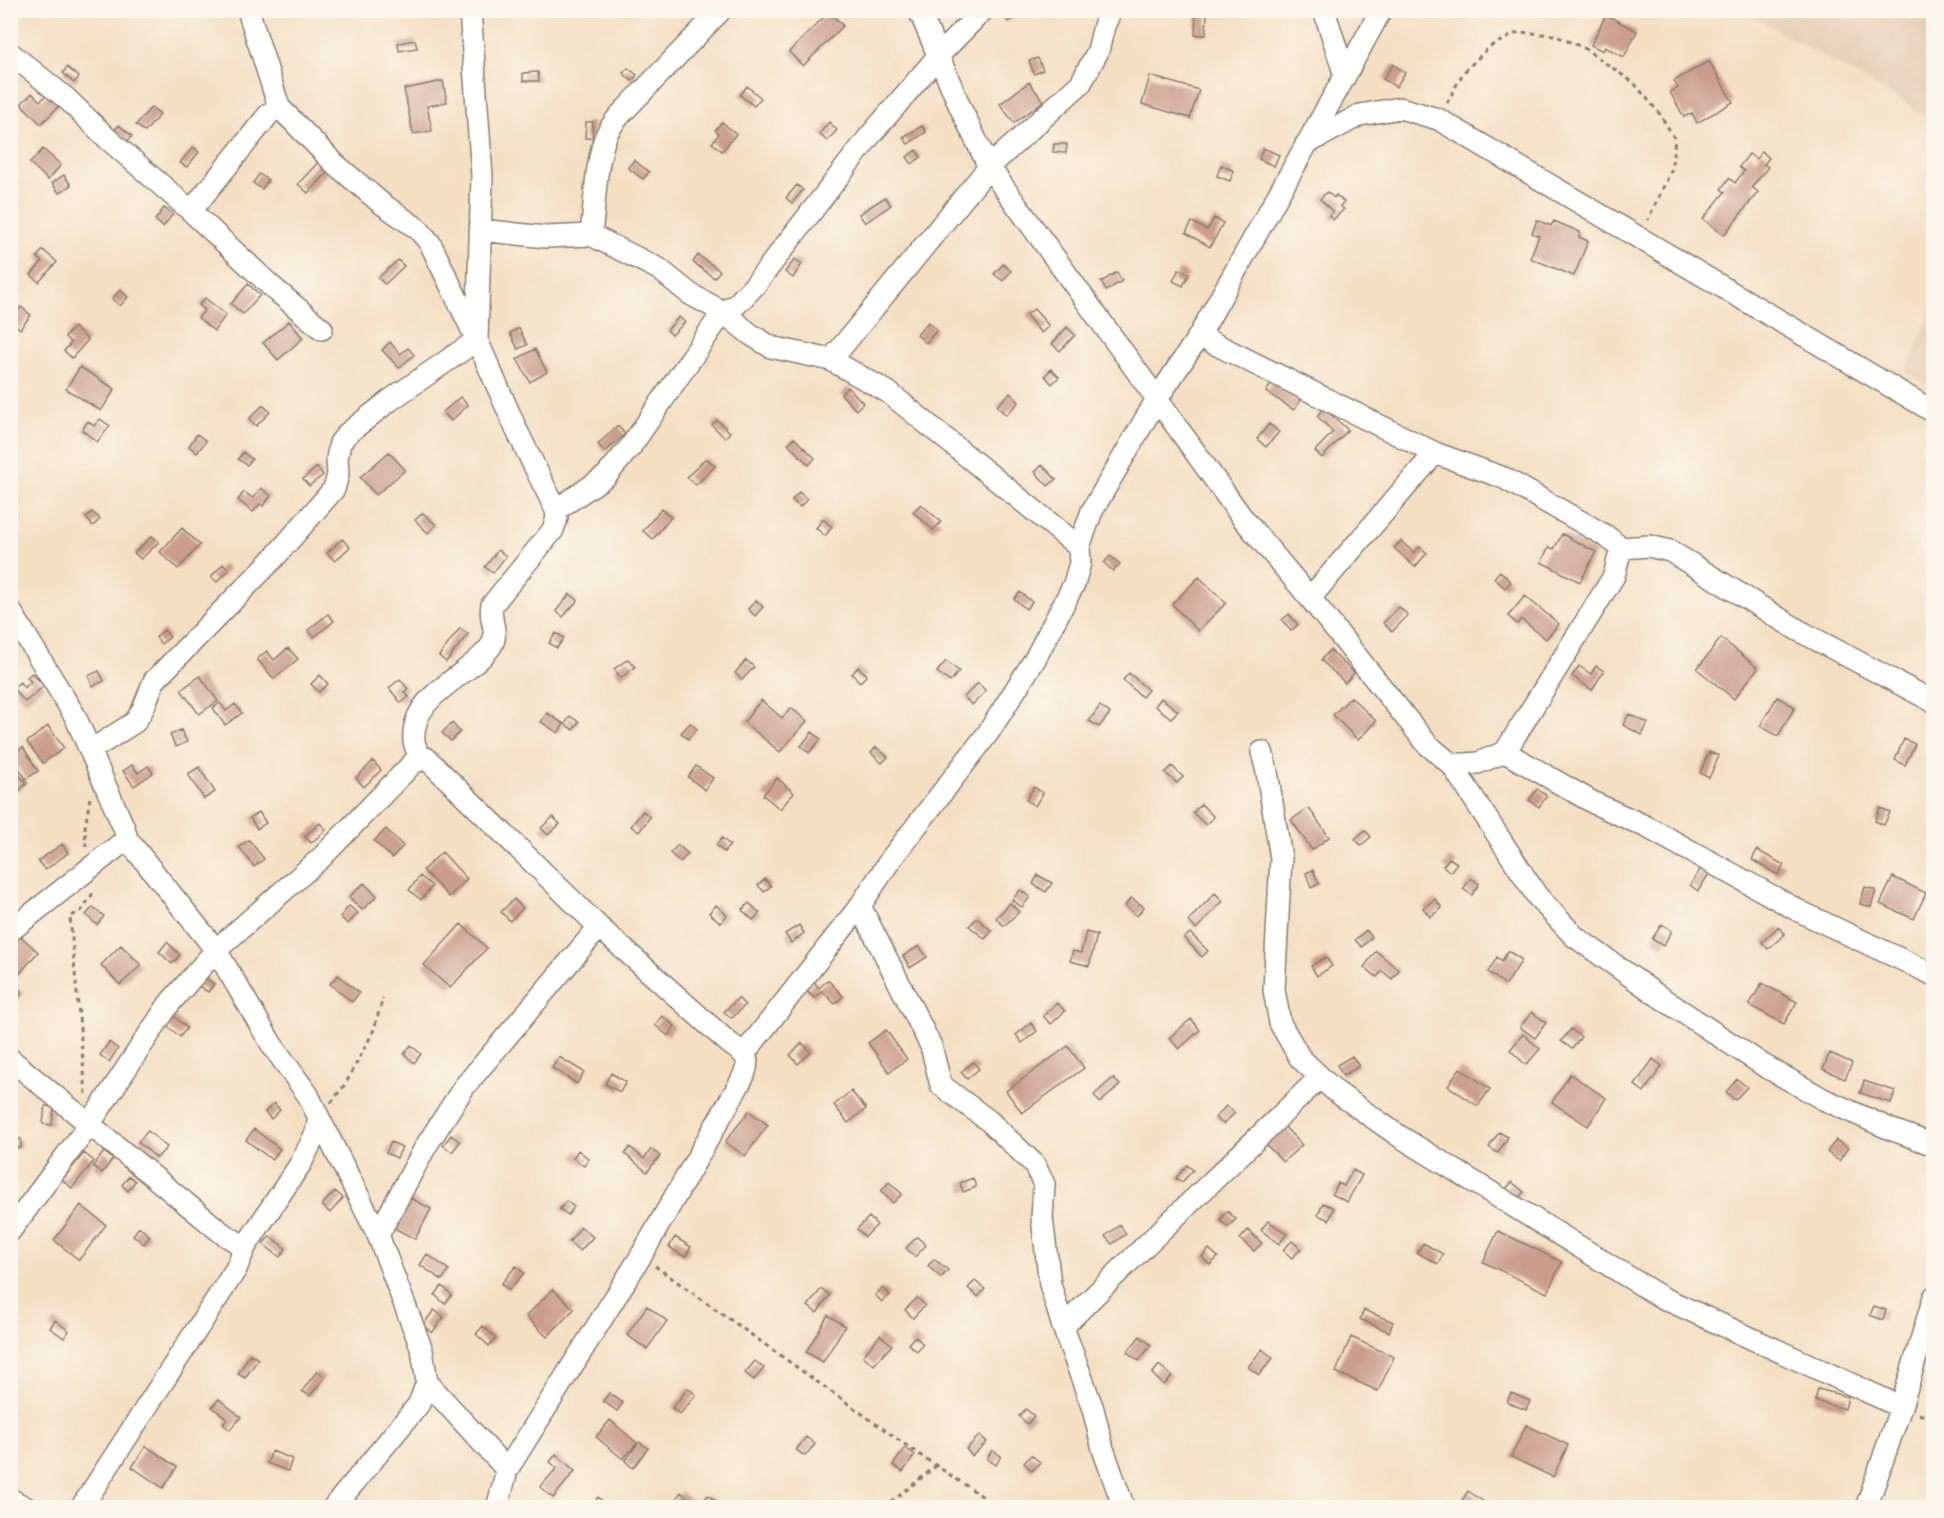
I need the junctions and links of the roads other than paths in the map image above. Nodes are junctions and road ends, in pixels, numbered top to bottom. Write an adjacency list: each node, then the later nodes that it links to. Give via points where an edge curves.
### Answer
1 (248, 10): 12 (street)
2 (470, 10): 16 (street, via 482,176)
3 (721, 10): 17 (street, via 611,126 599,166)
4 (919, 10): 10 (street)
5 (983, 10): 10 (street)
6 (1111, 10): 14 (street, via 1098,51 1081,83)
7 (1324, 10): 11 (street)
8 (1381, 10): 11 (street)
9 (10, 53): 15 (street)
10 (939, 55): 14 (street); 18 (street, via 869,136 755,285)
11 (1345, 76): 13 (street)
12 (279, 107): 15 (street, via 269,114); 21 (street, via 357,184 418,229 430,243)
13 (1306, 144): 20 (street); 24 (street, via 1360,115 1400,108 1438,119)
14 (989, 167): 22 (street); 23 (street)
15 (191, 211): 19 (street)
16 (480, 230): 17 (street, via 546,237); 21 (street)
17 (591, 235): 18 (street, via 659,269 690,294)
18 (723, 312): 22 (street, via 771,347); 26 (street, via 632,446 606,476)
19 (322, 329)
20 (1199, 336): 23 (street); 25 (street)
21 (477, 340): 26 (street); 32 (street, via 348,433 340,443 334,489 273,559 154,681 135,722)
22 (831, 360): 27 (street, via 888,392)
23 (1157, 399): 27 (street, via 1092,511); 29 (street, via 1241,516)
24 (1934, 412)
25 (1435, 453): 28 (street, via 1504,478); 29 (street)
26 (556, 510): 35 (street, via 553,530 492,605 495,638 491,646 428,700 422,710 416,721 414,741)
27 (1078, 547): 38 (street, via 1080,562 1074,584 1035,659 988,733 898,849)
28 (1621, 548): 31 (street, via 1649,546 1670,551 1798,630); 34 (street, via 1614,576)
29 (1310, 598): 36 (street, via 1427,744)
30 (10, 610): 32 (street, via 75,716)
31 (1934, 702)
32 (91, 750): 37 (street)
33 (1262, 752): 45 (street, via 1281,858 1274,990 1280,1023 1300,1058)
34 (1506, 752): 36 (street, via 1478,763); 42 (street, via 1799,911)
35 (420, 759): 39 (street, via 426,758 436,767); 41 (street, via 322,856)
36 (1452, 765): 48 (street, via 1536,896 1574,936 1763,1065 1823,1099)
37 (127, 839): 40 (street); 41 (street)
38 (860, 906): 43 (street); 53 (street, via 931,1046 941,1085 989,1121 1034,1164 1044,1184 1042,1218 1050,1284)
39 (599, 927): 43 (street); 50 (street, via 464,1087 426,1146)
40 (10, 931)
41 (216, 950): 46 (street); 47 (street, via 169,1004)
42 (1934, 975)
43 (744, 1054): 56 (street, via 747,1061 738,1086 641,1256)
44 (10, 1059): 47 (street)
45 (1320, 1077): 53 (street); 55 (street, via 1396,1134 1661,1297)
46 (319, 1118): 50 (street); 51 (street, via 301,1163)
47 (90, 1125): 49 (street); 51 (street, via 222,1233)
48 (1934, 1145)
49 (10, 1231)
50 (378, 1234): 54 (street, via 422,1350)
51 (245, 1247): 59 (street, via 236,1269)
52 (1934, 1297): 55 (street)
53 (1063, 1327): 62 (street)
54 (427, 1382): 56 (street); 60 (street, via 419,1404)
55 (1901, 1407): 63 (street)
56 (507, 1470): 61 (street)
57 (10, 1499): 58 (street)
58 (27, 1508)
59 (81, 1508)
60 (333, 1508)
61 (497, 1508)
62 (1124, 1508)
63 (1866, 1508)

